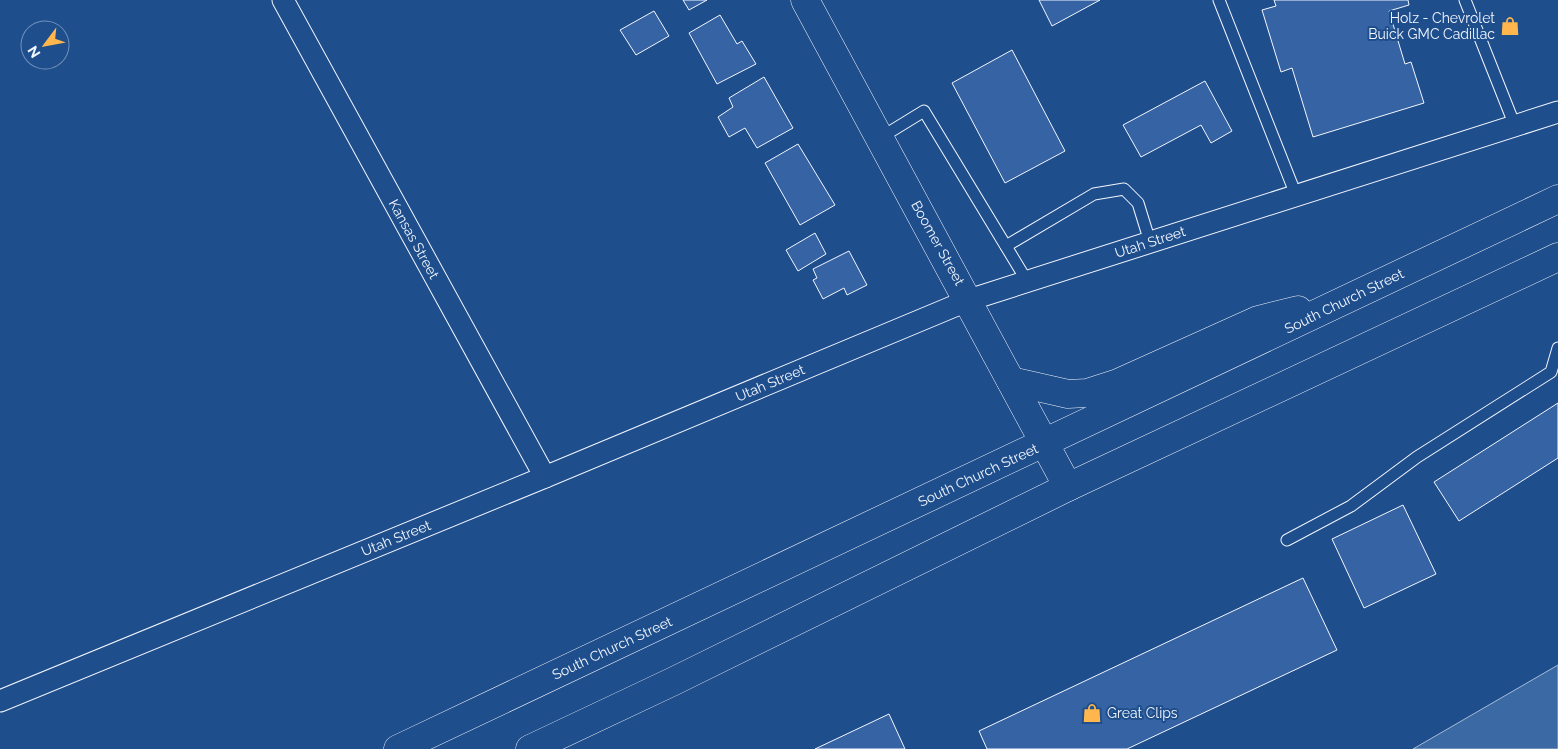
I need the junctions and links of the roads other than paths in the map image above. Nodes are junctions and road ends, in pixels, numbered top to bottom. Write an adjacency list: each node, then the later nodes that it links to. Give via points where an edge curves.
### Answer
1 (283, 0): 19 (street, Kansas Street)
2 (805, 0): 7 (main road, Boomer Street)
3 (1219, 0): 8 (lane)
4 (1466, 0): 6 (lane)
5 (1558, 112): 6 (street, Utah Street)
6 (1515, 126): 8 (street, Utah Street)
7 (880, 138): 11 (lane, via 924,111); 15 (main road, Boomer Street)
8 (1296, 196): 10 (street, Utah Street)
9 (1558, 199): 14 (main road, South Church Street)
10 (1150, 242): 11 (lane, via 1138,202 1124,189 1094,194); 13 (street, Utah Street)
11 (1006, 246): 13 (lane)
12 (1558, 257): 20 (main road)
13 (1027, 281): 15 (street, Utah Street)
14 (1355, 296): 17 (main road, via 1258,320 1118,383 1088,393 1068,394); 18 (main road, South Church Street)
15 (969, 300): 17 (main road, Boomer Street); 19 (street, Utah Street)
16 (1558, 348): 21 (lane, via 1551,372 1417,457 1351,506)
17 (1011, 380): 18 (main road, Boomer Street)
18 (1044, 444): 20 (main road, Boomer Street); 23 (main road, South Church Street)
19 (546, 477): 22 (street, Utah Street)
20 (1068, 486): 24 (main road)
21 (1287, 540)
22 (0, 701)
23 (398, 749)
24 (530, 749)

